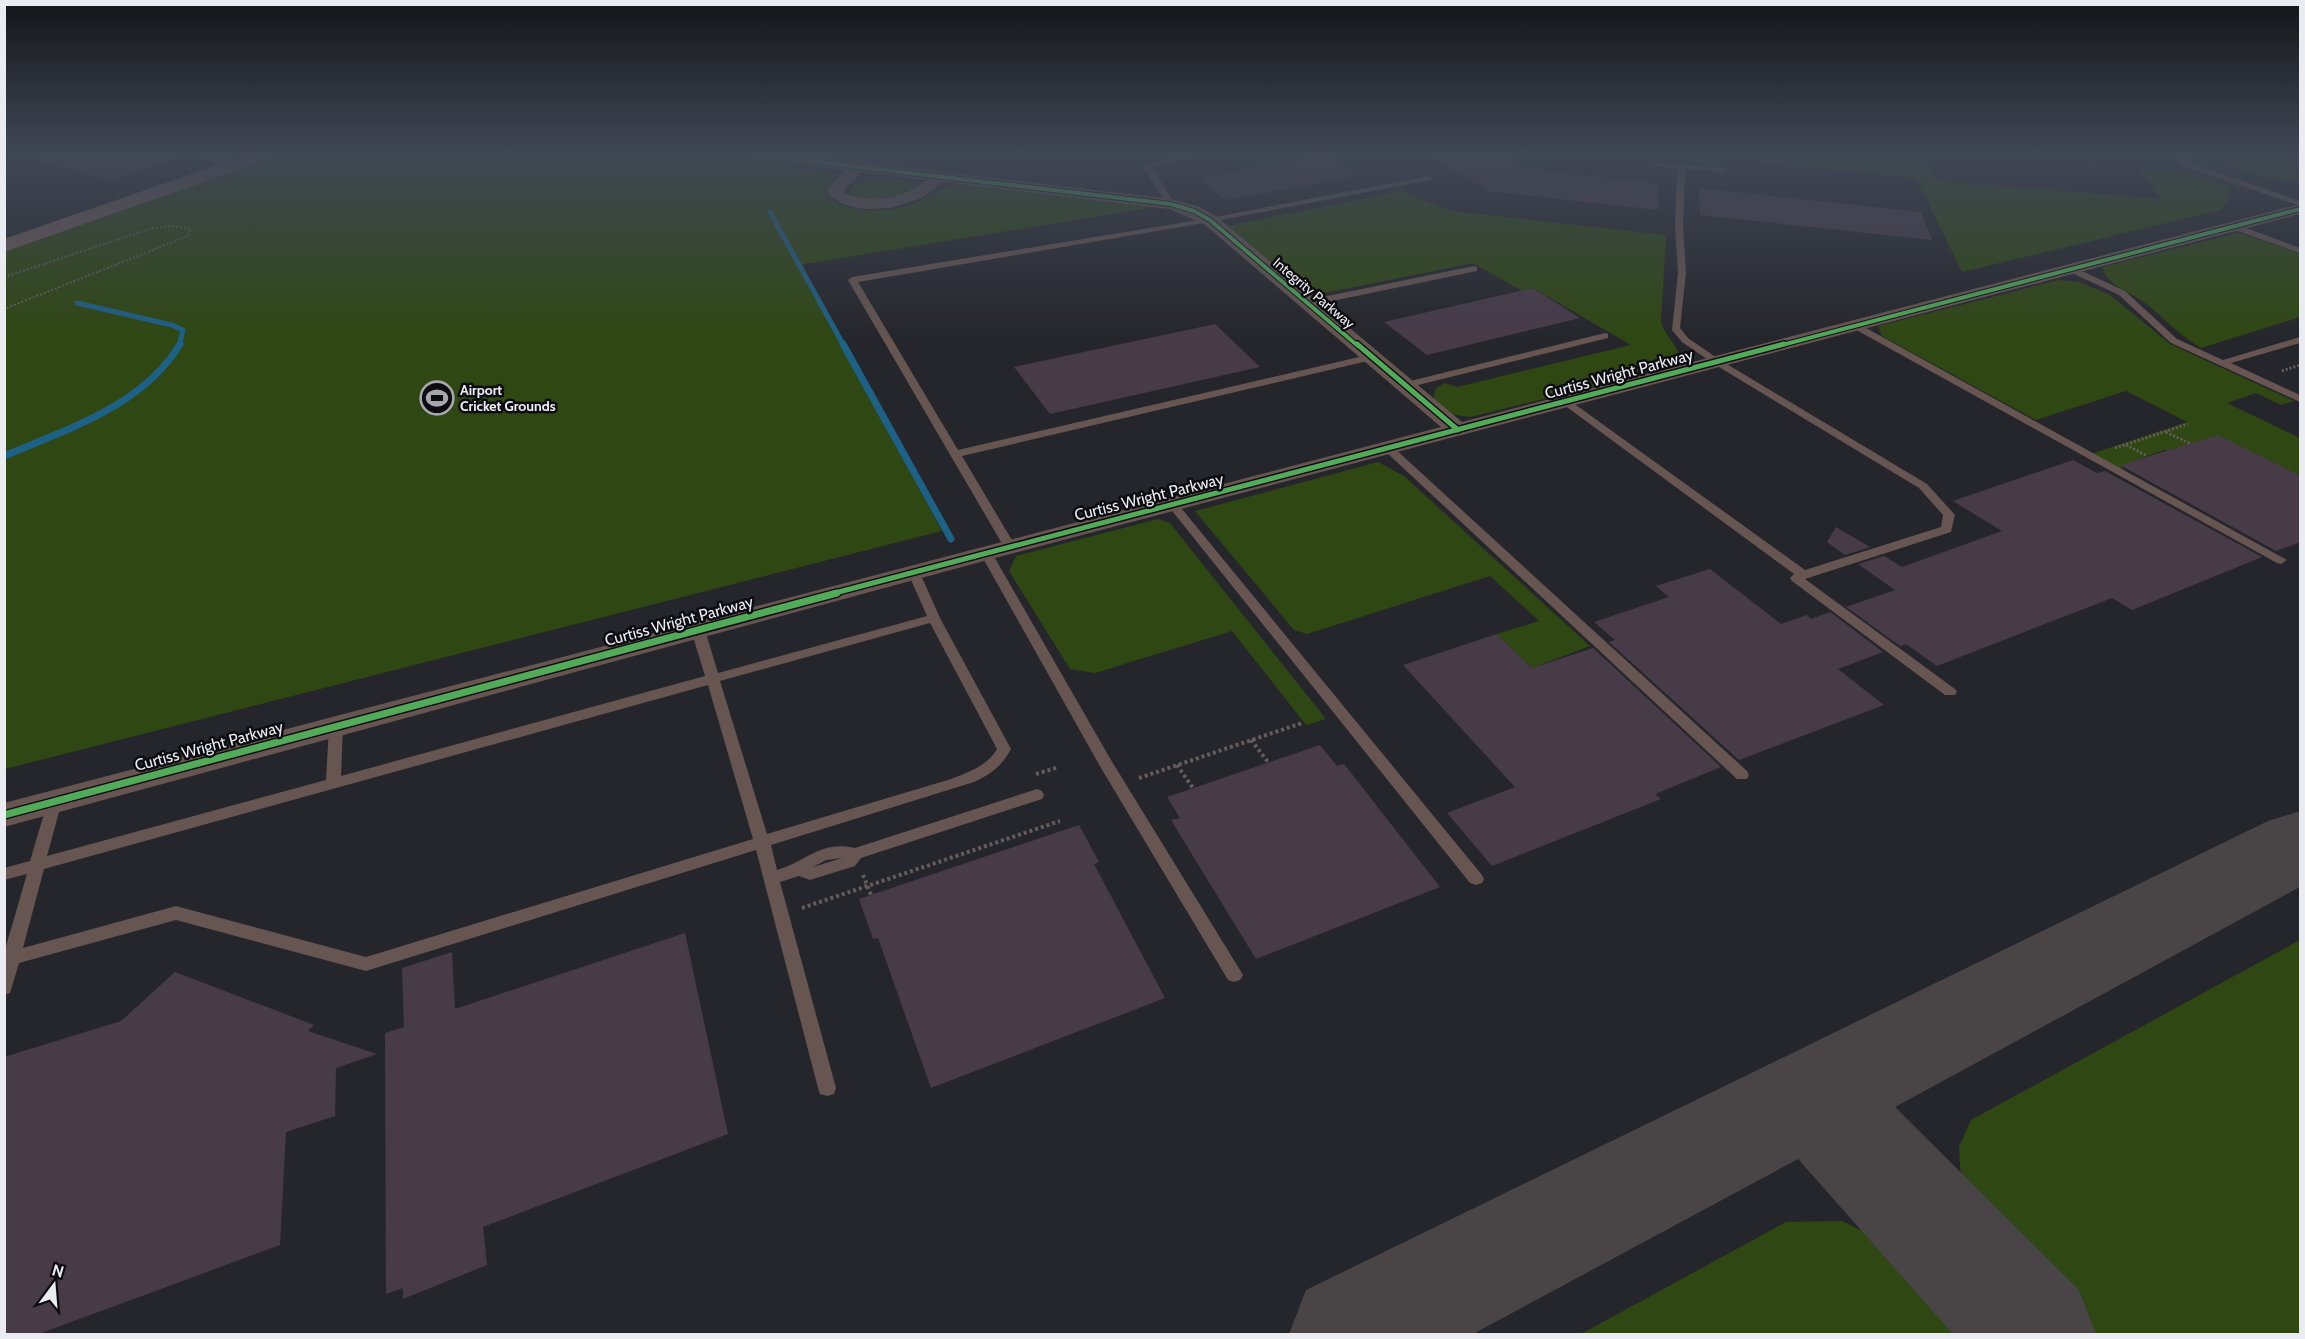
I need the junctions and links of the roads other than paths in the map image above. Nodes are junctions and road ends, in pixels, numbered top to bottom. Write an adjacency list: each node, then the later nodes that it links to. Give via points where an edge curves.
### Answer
1 (85, 216): 8 (main road)
2 (1204, 216): 6 (street, Integrity Parkway)
3 (1228, 216): 6 (lane)
4 (1679, 216): 17 (lane, via 1683,273 1675,328 1685,340)
5 (2274, 216): 7 (street, Curtiss Wright Parkway)
6 (1210, 220): 12 (street, Integrity Parkway); 24 (lane, via 852,280)
7 (2235, 227): 9 (lane); 11 (street, Curtiss Wright Parkway)
8 (10, 242)
9 (2301, 251)
10 (1474, 269): 12 (lane)
11 (2073, 270): 13 (street, Curtiss Wright Parkway); 18 (lane, via 2122,293 2174,341)
12 (1308, 303): 16 (street, Integrity Parkway)
13 (1854, 326): 17 (street, Curtiss Wright Parkway); 27 (lane)
14 (1605, 336): 19 (lane)
15 (2301, 340): 18 (lane)
16 (1372, 357): 19 (street, Integrity Parkway); 24 (lane)
17 (1717, 362): 21 (street, Curtiss Wright Parkway); 29 (lane, via 1923,486 1949,515 1947,529)
18 (2223, 363): 20 (lane)
19 (1406, 385): 22 (street, Integrity Parkway)
20 (2301, 399)
21 (1565, 402): 22 (street, Curtiss Wright Parkway); 29 (lane)
22 (1458, 430): 23 (street, Curtiss Wright Parkway)
23 (1389, 449): 25 (street, Curtiss Wright Parkway); 35 (lane)
24 (955, 454): 26 (lane)
25 (1173, 505): 26 (street, Curtiss Wright Parkway); 44 (lane)
26 (998, 550): 28 (street, Curtiss Wright Parkway); 46 (lane, via 1119,784)
27 (2281, 560)
28 (914, 573): 30 (lane); 31 (street, Curtiss Wright Parkway)
29 (1803, 575): 33 (lane, via 1796,578)
30 (934, 618): 32 (lane); 40 (lane, via 1004,748 1000,759 991,768 921,793)
31 (698, 630): 32 (lane); 34 (street, Curtiss Wright Parkway)
32 (712, 679): 36 (lane); 40 (lane)
33 (1950, 692)
34 (336, 727): 36 (lane); 38 (street, Curtiss Wright Parkway)
35 (1742, 775)
36 (333, 784): 41 (lane)
37 (1037, 795): 43 (lane, via 855,854 849,862 810,874 800,870)
38 (54, 801): 39 (street, Curtiss Wright Parkway); 41 (lane)
39 (4, 815)
40 (762, 842): 43 (lane); 45 (lane, via 366,964 176,913)
41 (37, 865): 42 (lane); 45 (lane)
42 (4, 874)
43 (771, 878): 48 (lane)
44 (1476, 879)
45 (9, 959): 47 (lane)
46 (1234, 975)
47 (4, 988)
48 (827, 1088)

